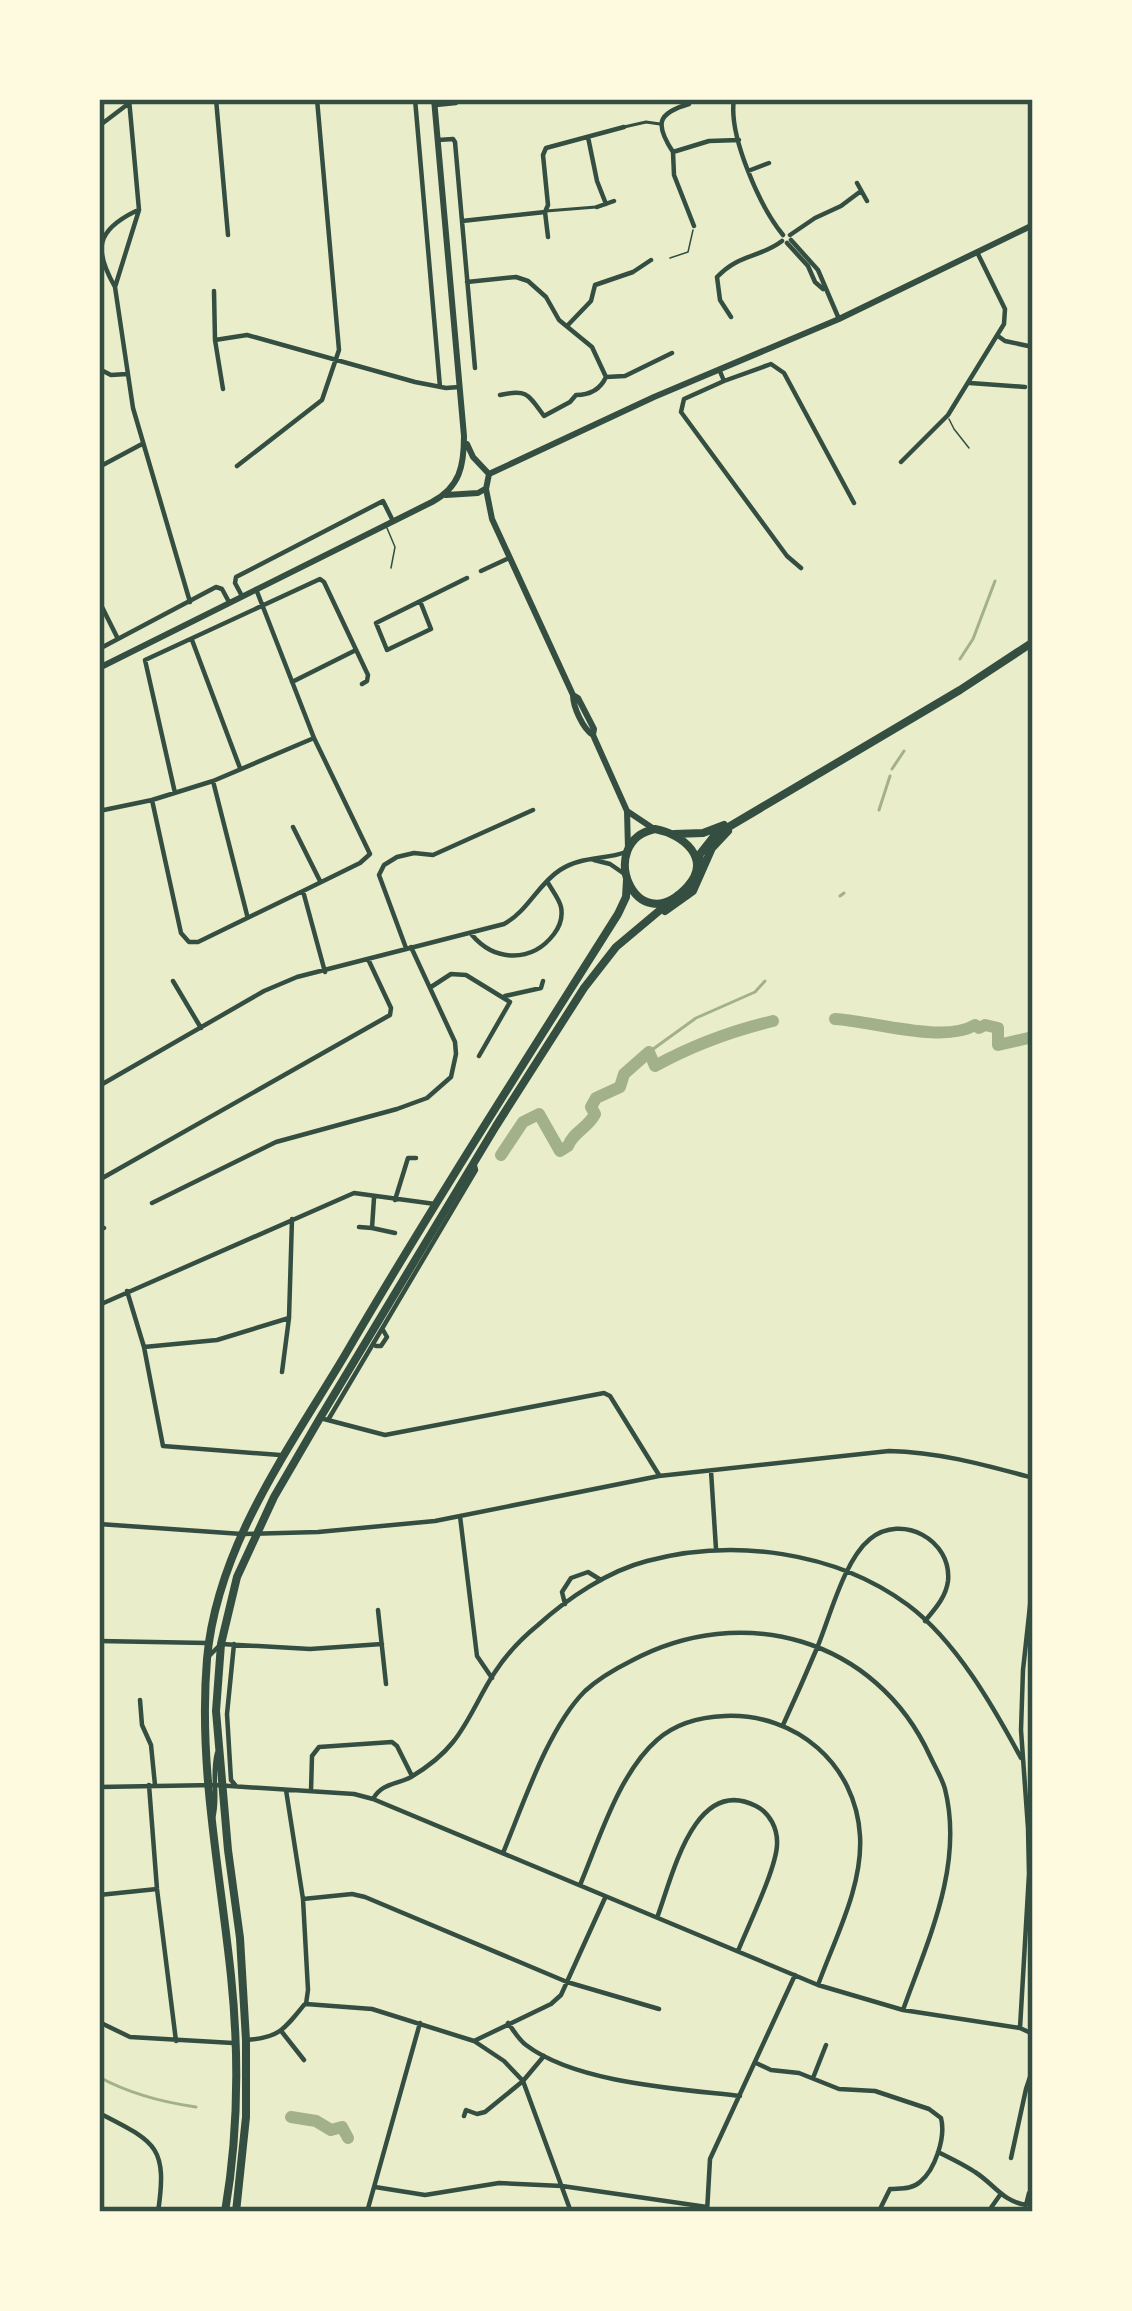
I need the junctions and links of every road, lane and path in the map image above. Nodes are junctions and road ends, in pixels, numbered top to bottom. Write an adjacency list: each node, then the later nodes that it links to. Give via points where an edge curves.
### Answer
1 (216, 99): 29 (street)
2 (317, 99): 47 (street)
3 (415, 99): 55 (street)
4 (458, 99): 7 (street)
5 (734, 99): 14 (street)
6 (129, 101): 10 (street); 24 (street)
7 (434, 102): 13 (main road)
8 (689, 104): 9 (street, via 667,110)
9 (662, 124): 11 (street); 15 (street)
10 (99, 126)
11 (624, 127): 12 (street)
12 (588, 137): 22 (street); 25 (street, via 544,152)
13 (438, 140): 26 (street, via 455,142); 48 (main road)
14 (739, 140): 15 (street); 17 (street)
15 (673, 152): 28 (street)
16 (769, 163): 17 (street)
17 (748, 171): 31 (street)
18 (857, 183): 19 (street)
19 (862, 191): 21 (street); 31 (street)
20 (614, 201): 22 (street)
21 (867, 201)
22 (606, 204): 23 (street)
23 (597, 206): 25 (street)
24 (139, 210): 36 (street); 36 (street, via 108,230 99,251)
25 (546, 212): 26 (street); 30 (street)
26 (462, 221): 35 (street)
27 (1033, 225): 32 (main road)
28 (694, 226): 33 (lane, via 688,252)
29 (228, 235)
30 (548, 237)
31 (786, 239): 38 (street, via 717,277); 39 (street, via 814,265)
32 (977, 252): 39 (main road); 41 (street, via 1005,309)
33 (670, 258)
34 (651, 260): 40 (street, via 595,285)
35 (467, 282): 40 (street, via 524,279); 48 (street, via 475,364)
36 (115, 287): 51 (street)
37 (214, 291): 42 (street)
38 (731, 317)
39 (839, 319): 50 (main road)
40 (567, 326): 52 (street, via 596,352)
41 (998, 336): 44 (street); 54 (street)
42 (215, 340): 47 (street, via 248,335); 58 (street)
43 (660, 347): 46 (street)
44 (1033, 347)
45 (672, 353): 46 (street)
46 (664, 357): 52 (street)
47 (336, 360): 55 (street); 67 (street, via 322,400)
48 (458, 362): 56 (main road)
49 (99, 369): 51 (street)
50 (719, 369): 53 (street); 69 (main road)
51 (127, 374): 62 (street)
52 (606, 377): 59 (street, via 601,388 544,416 521,392)
53 (724, 381): 73 (street, via 777,366); 78 (street, via 684,399 681,412)
54 (970, 382): 57 (street); 60 (street)
55 (440, 387): 56 (street)
56 (459, 387): 61 (main road)
57 (1025, 387)
58 (223, 389)
59 (500, 395)
60 (948, 415): 63 (lane); 64 (street)
61 (464, 436): 65 (main road); 68 (main road)
62 (143, 443): 66 (street); 85 (street)
63 (969, 448)
64 (901, 461)
65 (480, 464): 68 (main road); 69 (main road)
66 (99, 466)
67 (237, 466)
68 (459, 473): 71 (main road); 72 (main road)
69 (489, 474): 70 (main road)
70 (486, 488): 71 (main road); 74 (main road)
71 (470, 493): 72 (main road); 74 (main road)
72 (443, 496): 75 (main road)
73 (854, 503)
74 (492, 519): 76 (main road)
75 (389, 523): 77 (lane); 81 (main road); 82 (street, via 383,501 236,577)
76 (509, 557): 79 (street); 103 (main road)
77 (391, 568)
78 (801, 568)
79 (482, 571)
80 (467, 578): 84 (street)
81 (256, 590): 82 (main road); 87 (street)
82 (242, 596): 86 (main road)
83 (99, 601): 88 (street)
84 (419, 601): 84 (street, via 431,629 387,650 376,622)
85 (190, 602): 86 (street, via 216,587); 88 (street)
86 (230, 602): 93 (main road)
87 (262, 607): 89 (street); 92 (street, via 322,580); 94 (street)
88 (118, 639): 91 (street)
89 (192, 640): 97 (street); 99 (street, via 146,660)
90 (1033, 642): 104 (highway)
91 (99, 649)
92 (356, 650): 94 (street); 95 (street, via 368,676)
93 (99, 668)
94 (292, 682): 96 (street)
95 (362, 684)
96 (314, 738): 97 (street); 112 (street, via 370,854)
97 (240, 768): 98 (street)
98 (213, 781): 99 (street); 116 (street)
99 (175, 794): 100 (street)
100 (152, 800): 102 (street); 116 (street, via 181,933 198,942)
101 (533, 810): 119 (street, via 434,854 384,866 380,875)
102 (99, 811)
103 (627, 811): 106 (main road); 108 (main road)
104 (745, 817): 107 (highway, via 704,833); 110 (highway, via 707,843); 117 (highway, via 712,848 688,896)
105 (293, 827): 112 (street)
106 (655, 829): 107 (highway); 108 (highway)
107 (673, 834): 110 (highway, via 691,846)
108 (628, 850): 109 (street); 111 (highway)
109 (590, 859): 111 (street); 113 (street)
110 (698, 864): 115 (highway)
111 (627, 877): 115 (highway, via 647,903); 135 (highway, via 618,914)
112 (320, 881): 114 (street)
113 (547, 881): 118 (street, via 510,921); 118 (street, via 561,904 560,926 545,946 503,955)
114 (303, 891): 116 (street); 121 (street)
115 (678, 895): 117 (highway)
116 (247, 917)
117 (639, 928): 130 (highway, via 595,972)
118 (470, 932): 119 (street)
119 (408, 948): 120 (street); 124 (street)
120 (368, 959): 121 (street); 131 (street, via 390,1015)
121 (325, 972): 126 (street, via 264,991)
122 (173, 981): 126 (street)
123 (544, 981): 125 (street)
124 (431, 987): 125 (street, via 466,975); 134 (street, via 456,1054 451,1077 427,1098 275,1142)
125 (505, 996): 127 (street, via 510,1001)
126 (201, 1028): 128 (street)
127 (479, 1057)
128 (99, 1086)
129 (416, 1157): 133 (street, via 408,1158)
130 (475, 1166): 145 (highway); 145 (street, via 383,1330 387,1337)
131 (99, 1180)
132 (374, 1196): 133 (street); 136 (street, via 355,1193); 138 (street)
133 (395, 1200): 135 (street)
134 (152, 1203)
135 (435, 1204): 146 (highway)
136 (292, 1219): 140 (street); 142 (street)
137 (359, 1227): 138 (street)
138 (373, 1228): 139 (street)
139 (395, 1233)
140 (128, 1292): 141 (street); 143 (street)
141 (99, 1305)
142 (289, 1318): 143 (street, via 217,1340); 144 (street)
143 (144, 1347): 146 (street, via 163,1446)
144 (282, 1372)
145 (324, 1419): 148 (street, via 386,1435 604,1393); 152 (highway)
146 (285, 1456): 153 (highway)
147 (711, 1471): 148 (street); 149 (street, via 889,1451); 154 (street)
148 (659, 1476): 150 (street)
149 (1033, 1478)
150 (460, 1516): 152 (street); 168 (street, via 477,1656)
151 (99, 1524): 153 (street)
152 (255, 1533): 153 (street); 163 (highway)
153 (242, 1534): 162 (highway)
154 (716, 1549): 155 (street); 157 (street, via 646,1561)
155 (848, 1572): 160 (street); 160 (street, via 864,1544 885,1530 927,1538 947,1562 948,1584); 166 (street)
156 (1033, 1578): 172 (street)
157 (601, 1580): 158 (street); 158 (street, via 588,1572 571,1578)
158 (565, 1604): 168 (street, via 521,1640)
159 (378, 1610): 165 (street)
160 (925, 1621): 174 (street, via 969,1672)
161 (99, 1641): 162 (street)
162 (209, 1643): 167 (highway)
163 (221, 1644): 164 (street); 167 (street); 177 (highway)
164 (234, 1644): 165 (street); 179 (street, via 227,1714)
165 (382, 1644): 169 (street)
166 (818, 1646): 171 (street); 183 (street, via 752,1633 696,1636 615,1670 585,1692 560,1727); 196 (street, via 883,1686 921,1736 945,1788 948,1875)
167 (207, 1659): 177 (highway)
168 (492, 1678): 175 (street, via 452,1743)
169 (386, 1684)
170 (140, 1700): 176 (street)
171 (784, 1725): 184 (street, via 708,1717 658,1739 618,1796); 193 (street, via 829,1757 856,1804 860,1834 853,1890)
172 (1021, 1730): 173 (street); 174 (street)
173 (1033, 1730)
174 (1021, 1758): 200 (street, via 1029,1874)
175 (412, 1776): 181 (street, via 392,1742 319,1747); 182 (street)
176 (152, 1785): 177 (street); 178 (street); 185 (street)
177 (215, 1785): 179 (street); 203 (highway, via 240,1938); 206 (highway)
178 (99, 1786)
179 (236, 1786): 180 (street)
180 (286, 1790): 181 (street); 188 (street)
181 (311, 1791): 182 (street)
182 (374, 1799): 183 (street)
183 (503, 1853): 184 (street)
184 (580, 1885): 187 (street)
185 (157, 1889): 186 (street); 204 (street)
186 (99, 1895)
187 (606, 1896): 189 (street); 192 (street)
188 (303, 1899): 192 (street, via 365,1897); 194 (street)
189 (657, 1917): 190 (street); 190 (street, via 696,1822 718,1802 754,1804 772,1820 777,1845)
190 (738, 1951): 191 (street)
191 (795, 1975): 193 (street); 210 (street)
192 (567, 1982): 195 (street); 199 (street, via 551,2004)
193 (818, 1985): 196 (street)
194 (306, 2004): 198 (street); 201 (street)
195 (659, 2009)
196 (903, 2010): 200 (street)
197 (99, 2022): 204 (street, via 130,2037)
198 (420, 2023): 205 (street); 220 (street)
199 (508, 2023): 205 (street); 208 (street)
200 (1020, 2028): 202 (street)
201 (282, 2032): 203 (street); 209 (street)
202 (1033, 2034)
203 (246, 2040): 228 (highway)
204 (176, 2041): 206 (street)
205 (475, 2041): 213 (street)
206 (234, 2042): 227 (highway)
207 (826, 2044): 212 (street)
208 (544, 2056): 213 (street); 214 (street, via 624,2080)
209 (304, 2060)
210 (756, 2063): 212 (street); 214 (street)
211 (1033, 2068): 218 (street)
212 (814, 2078): 217 (street, via 929,2109 944,2123)
213 (523, 2081): 216 (street, via 485,2112); 219 (street)
214 (740, 2096): 225 (street, via 710,2159)
215 (99, 2114): 226 (street, via 157,2153 164,2176)
216 (464, 2116)
217 (938, 2152): 222 (street); 223 (street, via 922,2181 890,2188)
218 (1011, 2158)
219 (562, 2186): 220 (street, via 499,2183 424,2195); 225 (street); 230 (street)
220 (374, 2187): 229 (street)
221 (1029, 2193): 224 (street)
222 (1000, 2195): 224 (street); 231 (street)
223 (881, 2206)
224 (1026, 2208)
225 (707, 2210)
226 (158, 2212)
227 (226, 2212)
228 (236, 2212)
229 (368, 2212)
230 (571, 2212)
231 (988, 2212)

